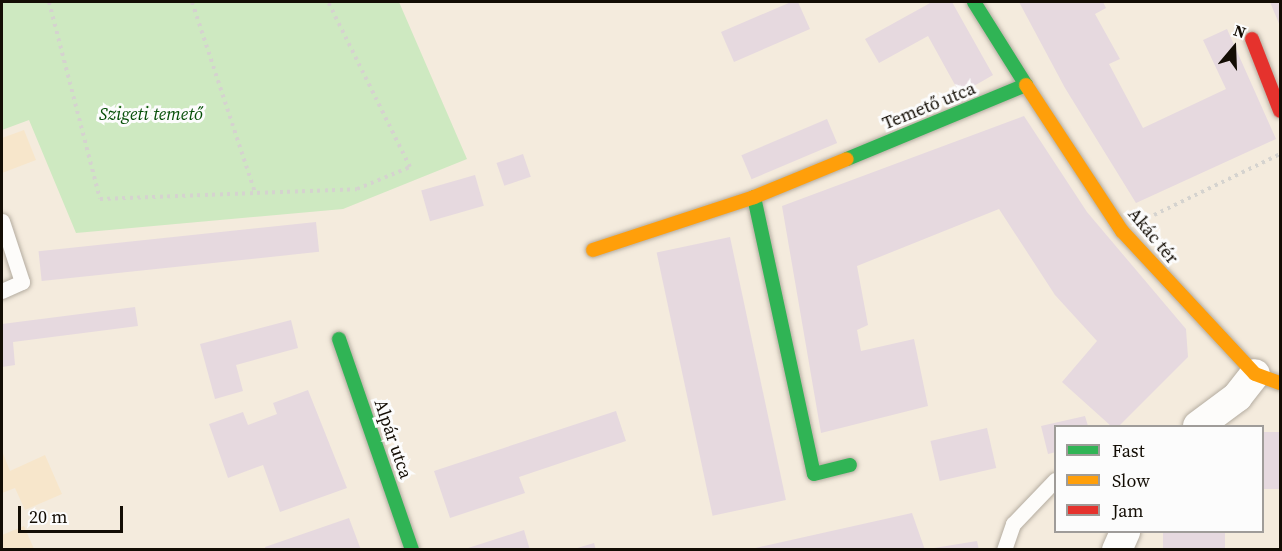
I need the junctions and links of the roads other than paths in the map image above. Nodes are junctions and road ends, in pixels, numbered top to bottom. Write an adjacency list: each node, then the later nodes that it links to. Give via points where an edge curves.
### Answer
1 (974, 2): 3 (street)
2 (1252, 39): 4 (street)
3 (1026, 85): 5 (street, Temető utca); 10 (street, Akác tér, via 1122,231)
4 (1281, 111)
5 (754, 197): 7 (street, Temető utca); 12 (street, via 814,474)
6 (2, 221): 8 (lane, via 22,282)
7 (593, 250)
8 (2, 291)
9 (339, 339): 15 (street, Alpár utca)
10 (1268, 378): 11 (street)
11 (1199, 425)
12 (850, 465)
13 (1054, 481): 16 (lane, via 1013,524)
14 (1124, 533): 17 (street)
15 (412, 549)
16 (1004, 549)
17 (1118, 549)

